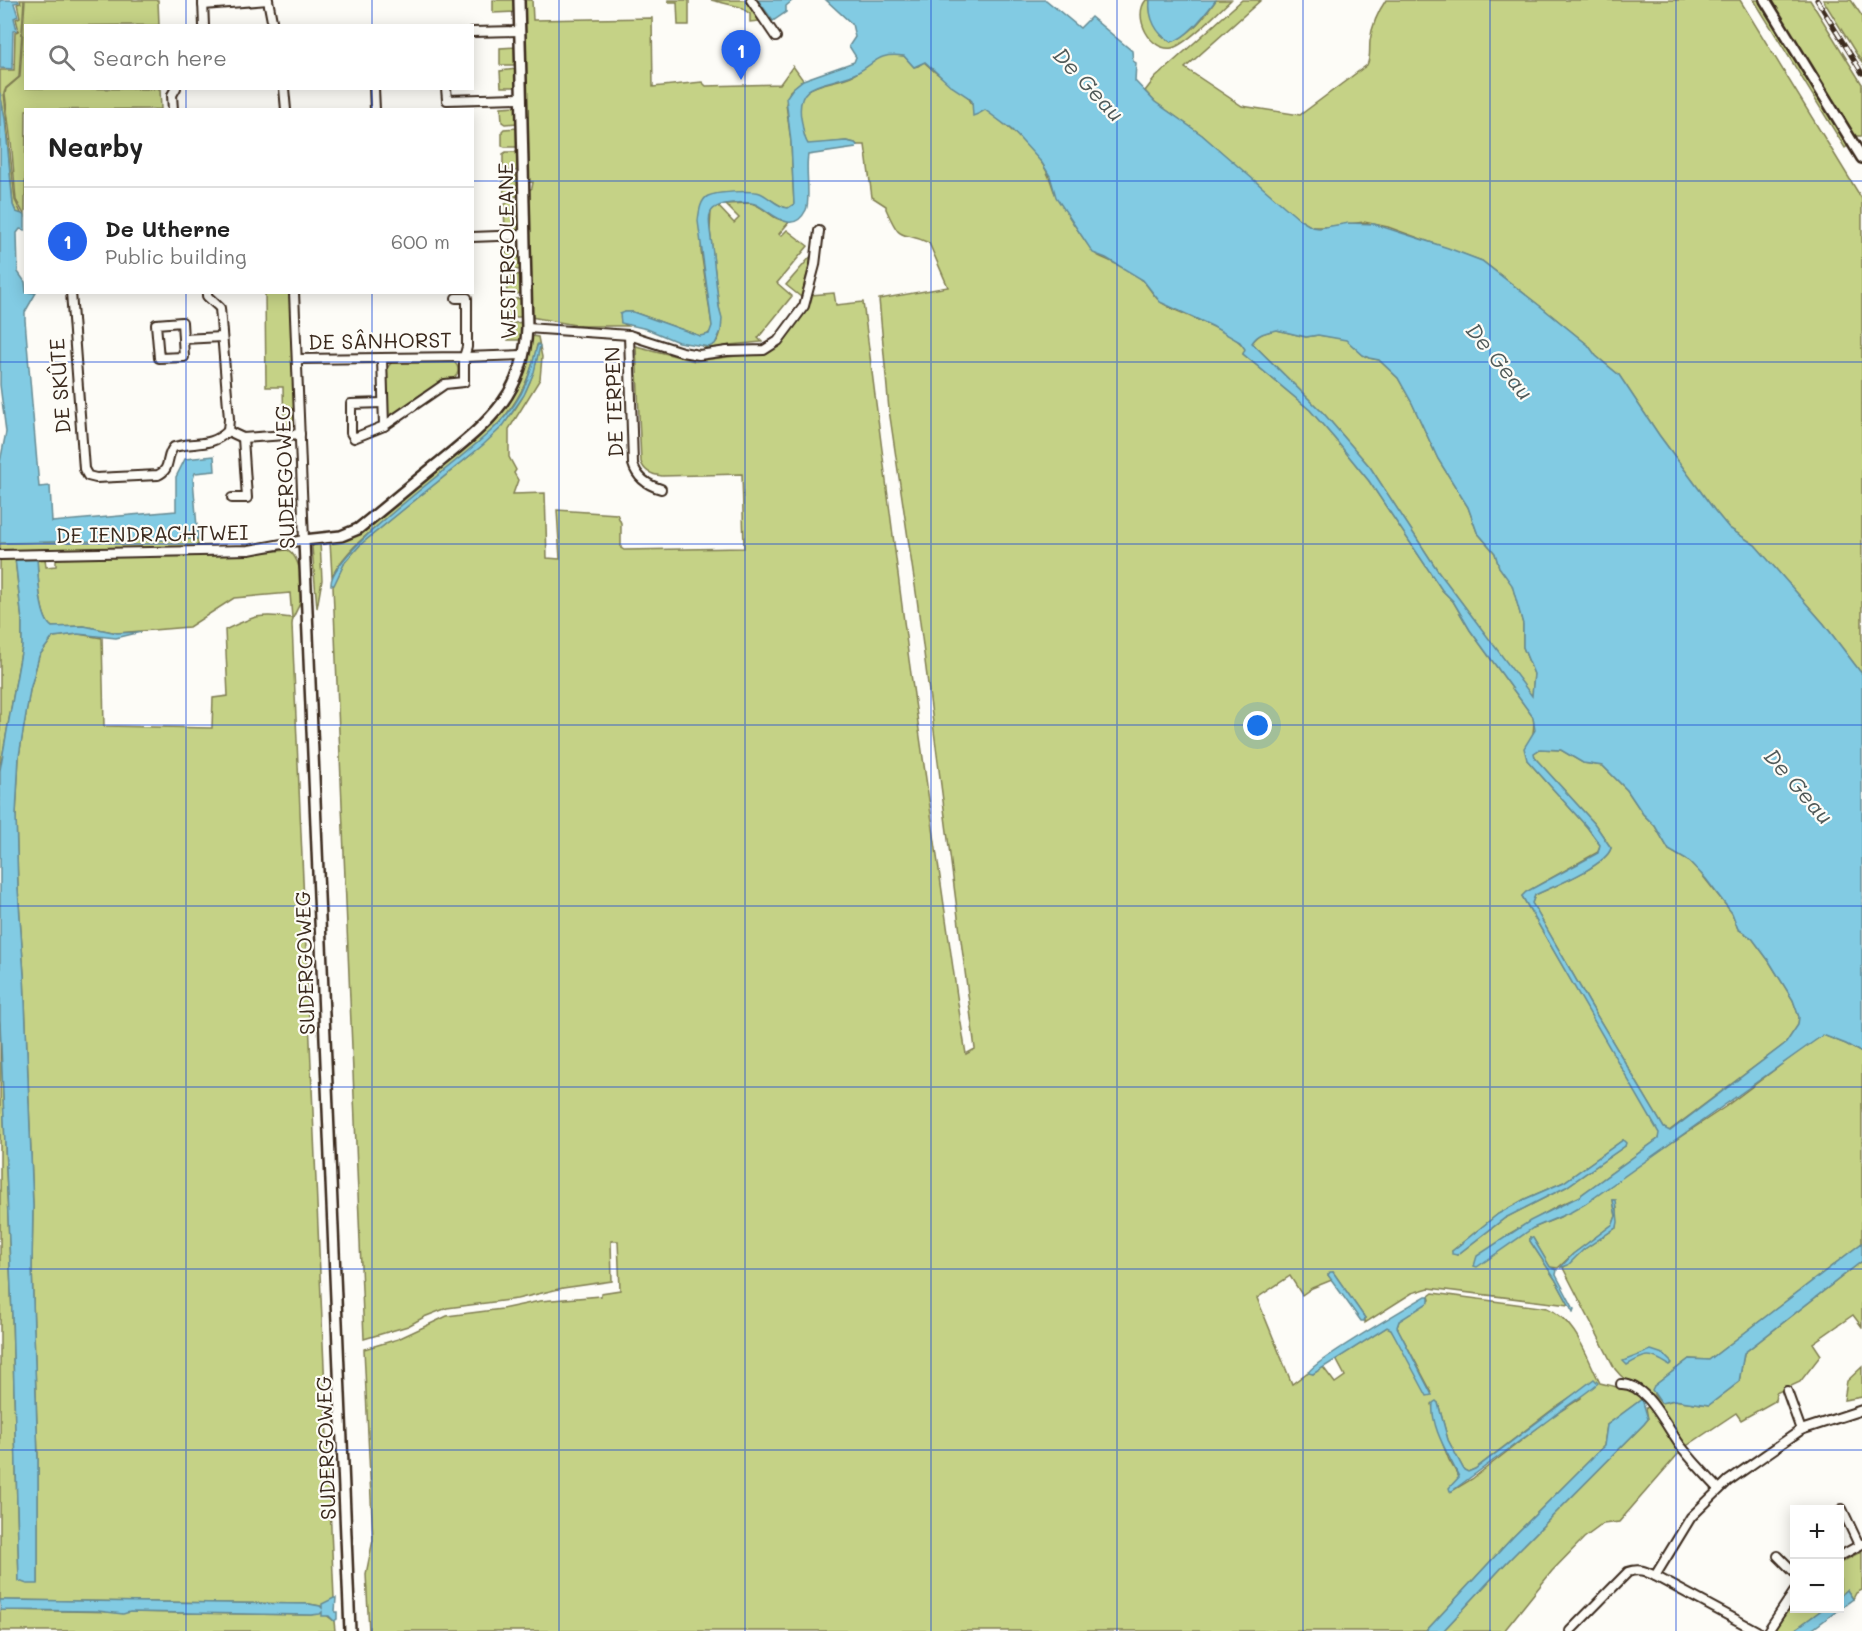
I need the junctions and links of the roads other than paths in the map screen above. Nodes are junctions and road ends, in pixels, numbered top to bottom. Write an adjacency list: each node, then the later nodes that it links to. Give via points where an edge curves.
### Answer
1 (268, 0): 5 (street); 7 (street)
2 (519, 0): 8 (street, WESTERGOLEANE)
3 (750, 0): 10 (street)
4 (1765, 0): 19 (street)
5 (203, 2): 6 (street)
6 (204, 24)
7 (273, 24)
8 (519, 31): 9 (street); 15 (street, WESTERGOLEANE)
9 (474, 32)
10 (776, 37)
11 (175, 90): 16 (street)
12 (284, 90): 17 (street)
13 (374, 90): 18 (street)
14 (446, 90): 15 (street, via 447,100)
15 (521, 98): 21 (street, WESTERGOLEANE)
16 (173, 108)
17 (286, 108)
18 (375, 108)
19 (1862, 158)
20 (819, 231): 28 (street, DE TERPEN, via 804,306 771,347 699,355)
21 (525, 235): 22 (street); 27 (street, WESTERGOLEANE)
22 (474, 237)
23 (70, 294): 37 (street, DE SKÛTE, via 84,469 88,476 158,475 168,466 168,456 174,447 209,443)
24 (207, 294): 29 (street, via 220,308)
25 (294, 294): 34 (street, SUDERGOWEG)
26 (456, 298): 33 (street, DE SÂNHORST, via 467,298)
27 (527, 327): 28 (street, DE TERPEN); 31 (street, WESTERGOLEANE)
28 (629, 335): 40 (street, DE TERPEN, via 633,464 645,482)
29 (222, 337): 30 (street); 37 (street)
30 (183, 339): 30 (street, via 182,322 156,324 159,358 184,357)
31 (524, 355): 33 (street, DE SÂNHORST); 42 (street, WESTERGOLEANE, via 508,394 487,423 358,530)
32 (382, 357): 33 (street, DE SÂNHORST); 34 (street, DE SÂNHORST); 35 (street)
33 (464, 357): 36 (street, via 464,382 445,384)
34 (297, 360): 38 (street, SUDERGOWEG)
35 (383, 403): 36 (street); 36 (street, via 351,404 351,433 356,439)
36 (384, 426)
37 (228, 431): 39 (street)
38 (300, 434): 39 (street); 42 (street, SUDERGOWEG)
39 (243, 438): 41 (street, via 247,498)
40 (661, 489)
41 (232, 498)
42 (304, 540): 43 (street, DE IENDRACHTWEI, via 249,550); 56 (street, SUDERGOWEG)
43 (0, 555)
44 (1621, 1384): 48 (street, via 1631,1385 1648,1398 1683,1449)
45 (1787, 1391): 47 (street)
46 (1862, 1410): 47 (street)
47 (1801, 1430): 48 (street)
48 (1719, 1488): 54 (street, via 1691,1517)
49 (1844, 1513): 50 (street)
50 (1861, 1545): 51 (street)
51 (1844, 1554)
52 (1778, 1556): 53 (street)
53 (1790, 1568)
54 (1655, 1576): 57 (street, via 1643,1570 1628,1572); 58 (street)
55 (1790, 1598): 59 (street)
56 (350, 1631)
57 (1570, 1631)
58 (1757, 1631)
59 (1768, 1631)

